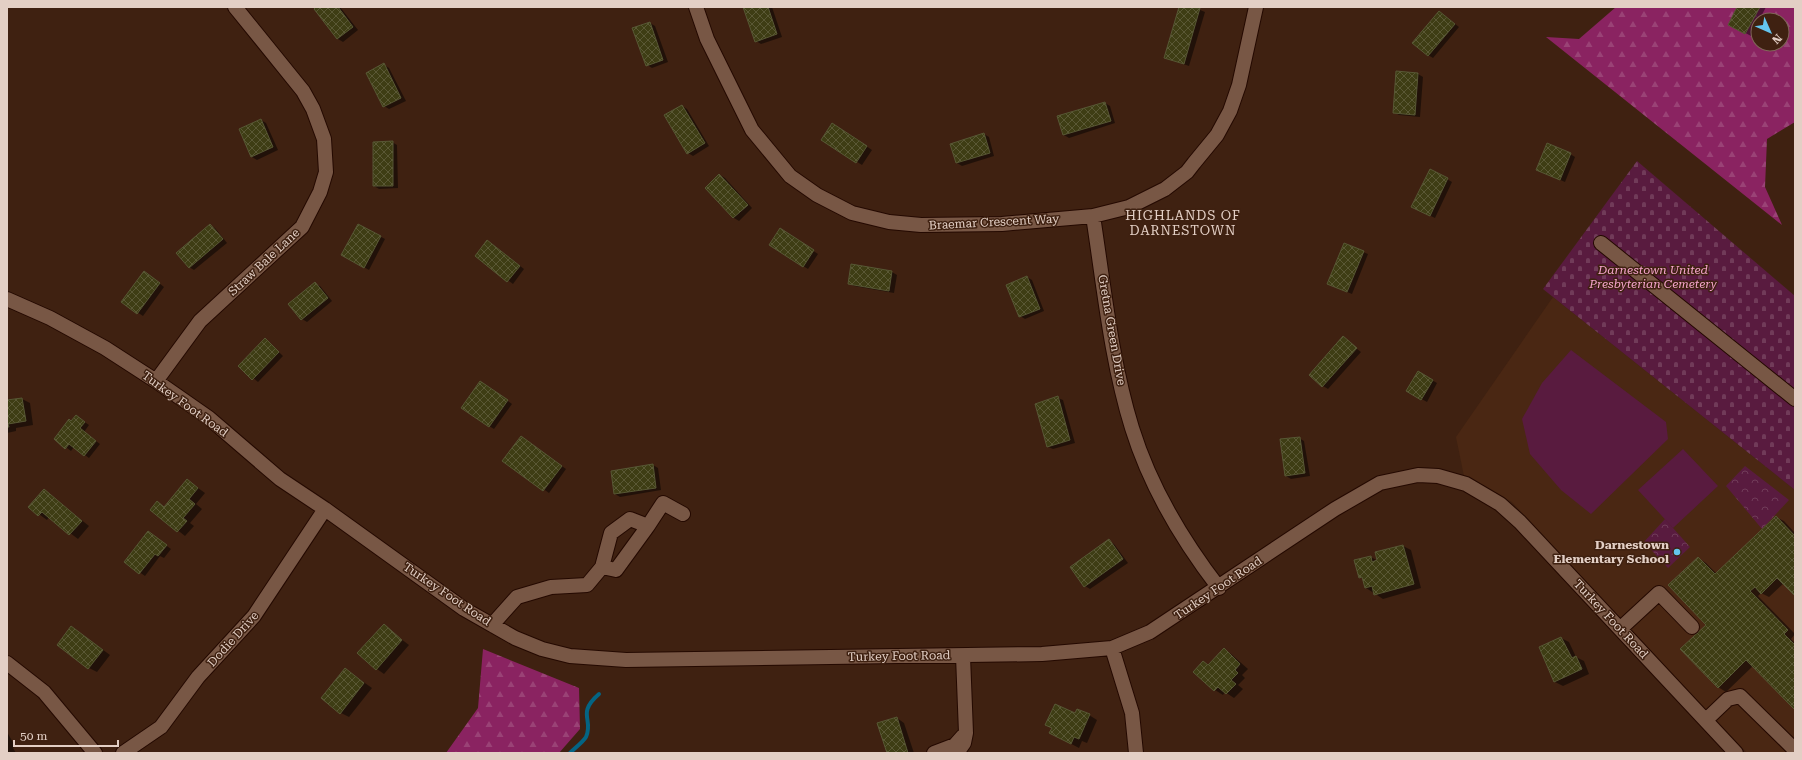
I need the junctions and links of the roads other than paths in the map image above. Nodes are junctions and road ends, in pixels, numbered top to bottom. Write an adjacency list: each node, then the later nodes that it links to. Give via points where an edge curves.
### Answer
1 (235, 7): 7 (street, Straw Bale Lane, via 303,91 313,109 324,139 326,172 320,192 302,227 200,322)
2 (696, 7): 4 (street, Braemar Crescent Way, via 707,39 752,130 790,176 817,195 852,213 889,222 921,225 1002,224)
3 (1256, 7): 4 (street, Braemar Crescent Way, via 1239,85 1230,111 1217,135 1187,172 1165,189 1129,207)
4 (1093, 216): 13 (street, Gretna Green Drive, via 1113,352 1132,429 1153,481 1177,527 1193,554)
5 (1601, 243): 8 (street)
6 (7, 299): 7 (street, Turkey Foot Road, via 50,318 105,348)
7 (156, 381): 9 (street, Turkey Foot Road, via 209,418 280,479)
8 (1795, 399)
9 (325, 509): 14 (street, Turkey Foot Road, via 464,609); 24 (street, Dodie Drive, via 254,616 198,677 161,727)
10 (683, 514): 11 (street, via 663,504)
11 (648, 526): 12 (street, via 616,570); 12 (street, via 630,519 611,533)
12 (602, 566): 14 (street, via 588,585 551,587 517,597)
13 (1219, 588): 16 (street, Turkey Foot Road, via 1335,509 1380,483 1418,475 1438,476 1466,484 1500,504); 17 (street, Turkey Foot Road, via 1150,632)
14 (492, 625): 18 (street, Turkey Foot Road, via 542,649 570,656 633,660)
15 (1692, 627): 16 (street, via 1659,593)
16 (1620, 629): 20 (street, Turkey Foot Road)
17 (1112, 648): 18 (street, Turkey Foot Road, via 1042,654); 27 (street, via 1132,713)
18 (963, 656): 21 (street)
19 (7, 663): 23 (street, via 44,692)
20 (1706, 720): 22 (street, via 1728,699 1740,696); 28 (street, Turkey Foot Road)
21 (966, 733): 25 (street, via 955,746); 26 (street, via 964,743)
22 (1795, 750)
23 (95, 753)
24 (123, 753)
25 (934, 753)
26 (957, 753)
27 (1136, 753)
28 (1736, 753)

